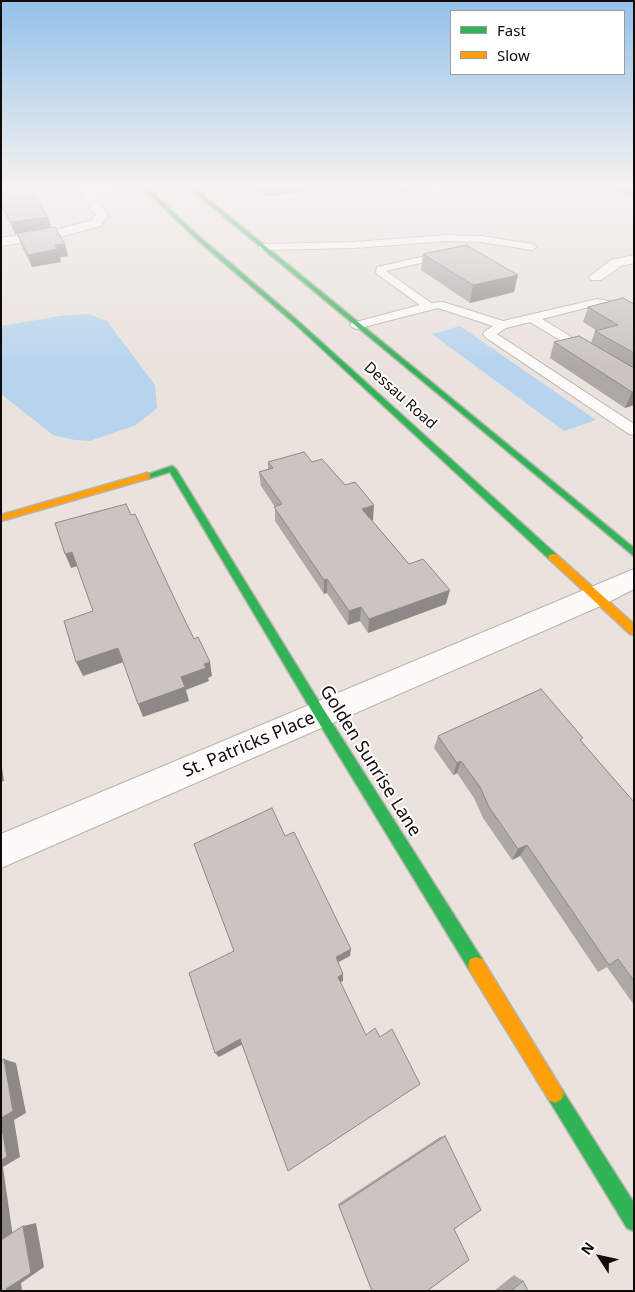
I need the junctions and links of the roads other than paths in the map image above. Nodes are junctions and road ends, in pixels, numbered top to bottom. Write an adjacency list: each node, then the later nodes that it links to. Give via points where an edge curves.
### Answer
1 (208, 246): 19 (main road, Dessau Road, via 295,320)
2 (327, 246): 4 (lane)
3 (527, 246): 5 (lane)
4 (263, 247): 12 (main road, Dessau Road)
5 (532, 247)
6 (443, 255): 9 (lane, via 382,269 381,272)
7 (634, 259): 8 (street, via 616,264)
8 (596, 277)
9 (430, 306): 12 (lane); 13 (lane, via 439,304)
10 (634, 315): 11 (lane, via 615,305 597,302)
11 (532, 318): 13 (lane); 14 (lane)
12 (356, 325): 17 (main road, Dessau Road)
13 (502, 325): 15 (lane, via 489,334)
14 (634, 381)
15 (634, 431)
16 (1, 518): 21 (main road, Golden Sunrise Lane, via 172,469)
17 (634, 553)
18 (634, 578): 19 (street, St. Patricks Place)
19 (596, 596): 20 (main road, Dessau Road); 21 (street, St. Patricks Place)
20 (634, 631)
21 (320, 714): 22 (street, St. Patricks Place); 23 (main road, Golden Sunrise Lane)
22 (1, 851)
23 (634, 1221)

